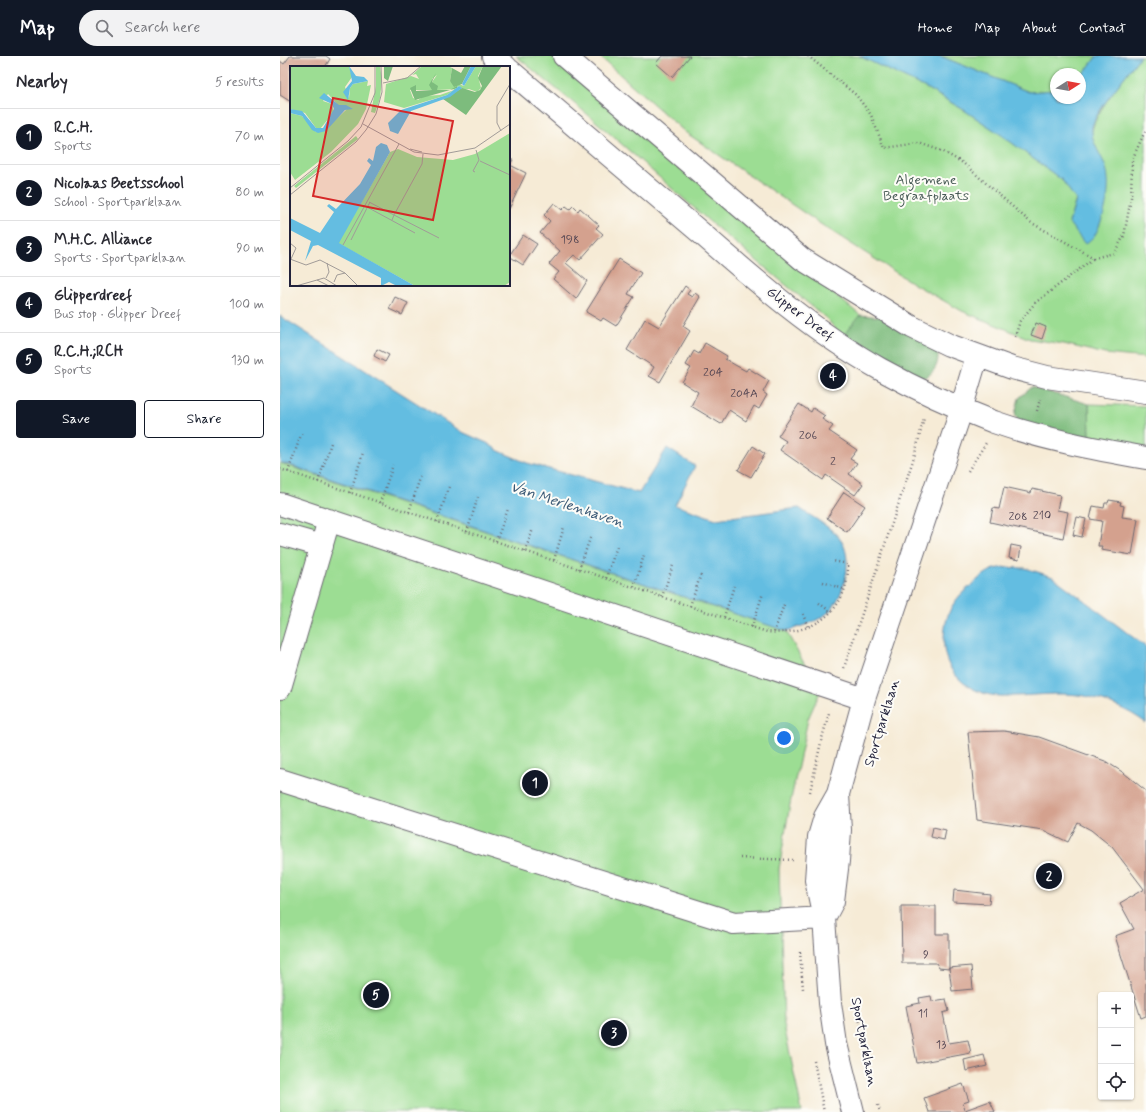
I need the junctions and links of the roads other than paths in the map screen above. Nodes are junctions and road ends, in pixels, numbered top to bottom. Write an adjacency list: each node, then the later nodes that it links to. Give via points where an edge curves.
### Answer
1 (493, 56): 3 (street)
2 (564, 56): 5 (street, via 802,259 912,327)
3 (505, 66)
4 (510, 71): 7 (street, Glipper Dreef, via 735,263 813,326 881,369)
5 (977, 356): 6 (street, via 1047,377); 7 (street, Sportparklaan)
6 (1146, 392)
7 (962, 408): 8 (street, Glipper Dreef, via 994,422 1030,433 1083,447); 14 (street, Sportparklaan)
8 (1146, 458)
9 (280, 504): 10 (street)
10 (329, 520): 12 (street); 14 (street)
11 (280, 534): 12 (street)
12 (322, 546): 13 (street)
13 (280, 688)
14 (864, 700): 16 (street, Sportparklaan, via 838,794 825,817 819,837 816,880)
15 (280, 780): 16 (street, via 734,923)
16 (824, 918): 17 (street, Sportparklaan, via 830,1003 836,1044)
17 (852, 1112)

